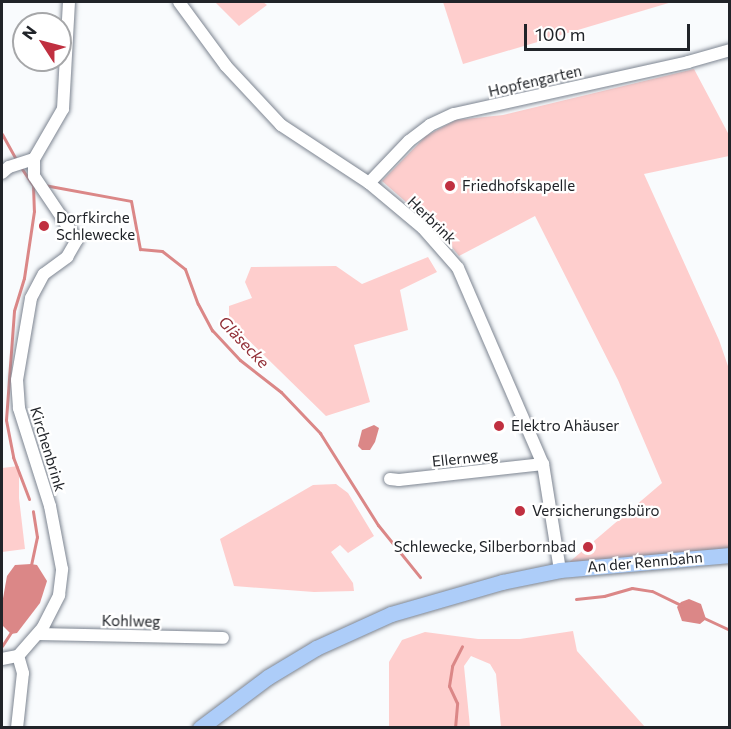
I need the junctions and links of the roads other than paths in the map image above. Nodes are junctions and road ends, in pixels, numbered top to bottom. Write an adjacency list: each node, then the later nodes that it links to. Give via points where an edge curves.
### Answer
1 (69, 2): 4 (street, via 63,109)
2 (179, 2): 6 (street, Herbrink, via 226,66 281,125)
3 (729, 50): 6 (street, Hopfengarten, via 454,114 429,125 408,141)
4 (29, 161): 5 (street); 11 (street, Kirchenbrink, via 41,190 77,240 67,257 44,274 31,298 17,380 19,408 50,506 62,568 59,595)
5 (5, 170)
6 (369, 183): 7 (street, Herbrink, via 423,228 458,268)
7 (543, 464): 8 (street, Ellernweg); 10 (street, Herbrink)
8 (390, 479)
9 (729, 555): 10 (main road, An der Rennbahn)
10 (560, 570): 16 (main road, An der Rennbahn, via 449,597 354,629 268,677)
11 (38, 634): 12 (street, Kohlweg); 13 (street, Kirchenbrink)
12 (224, 638)
13 (18, 656): 14 (street); 15 (street, via 22,673)
14 (3, 659)
15 (17, 728)
16 (200, 728)

